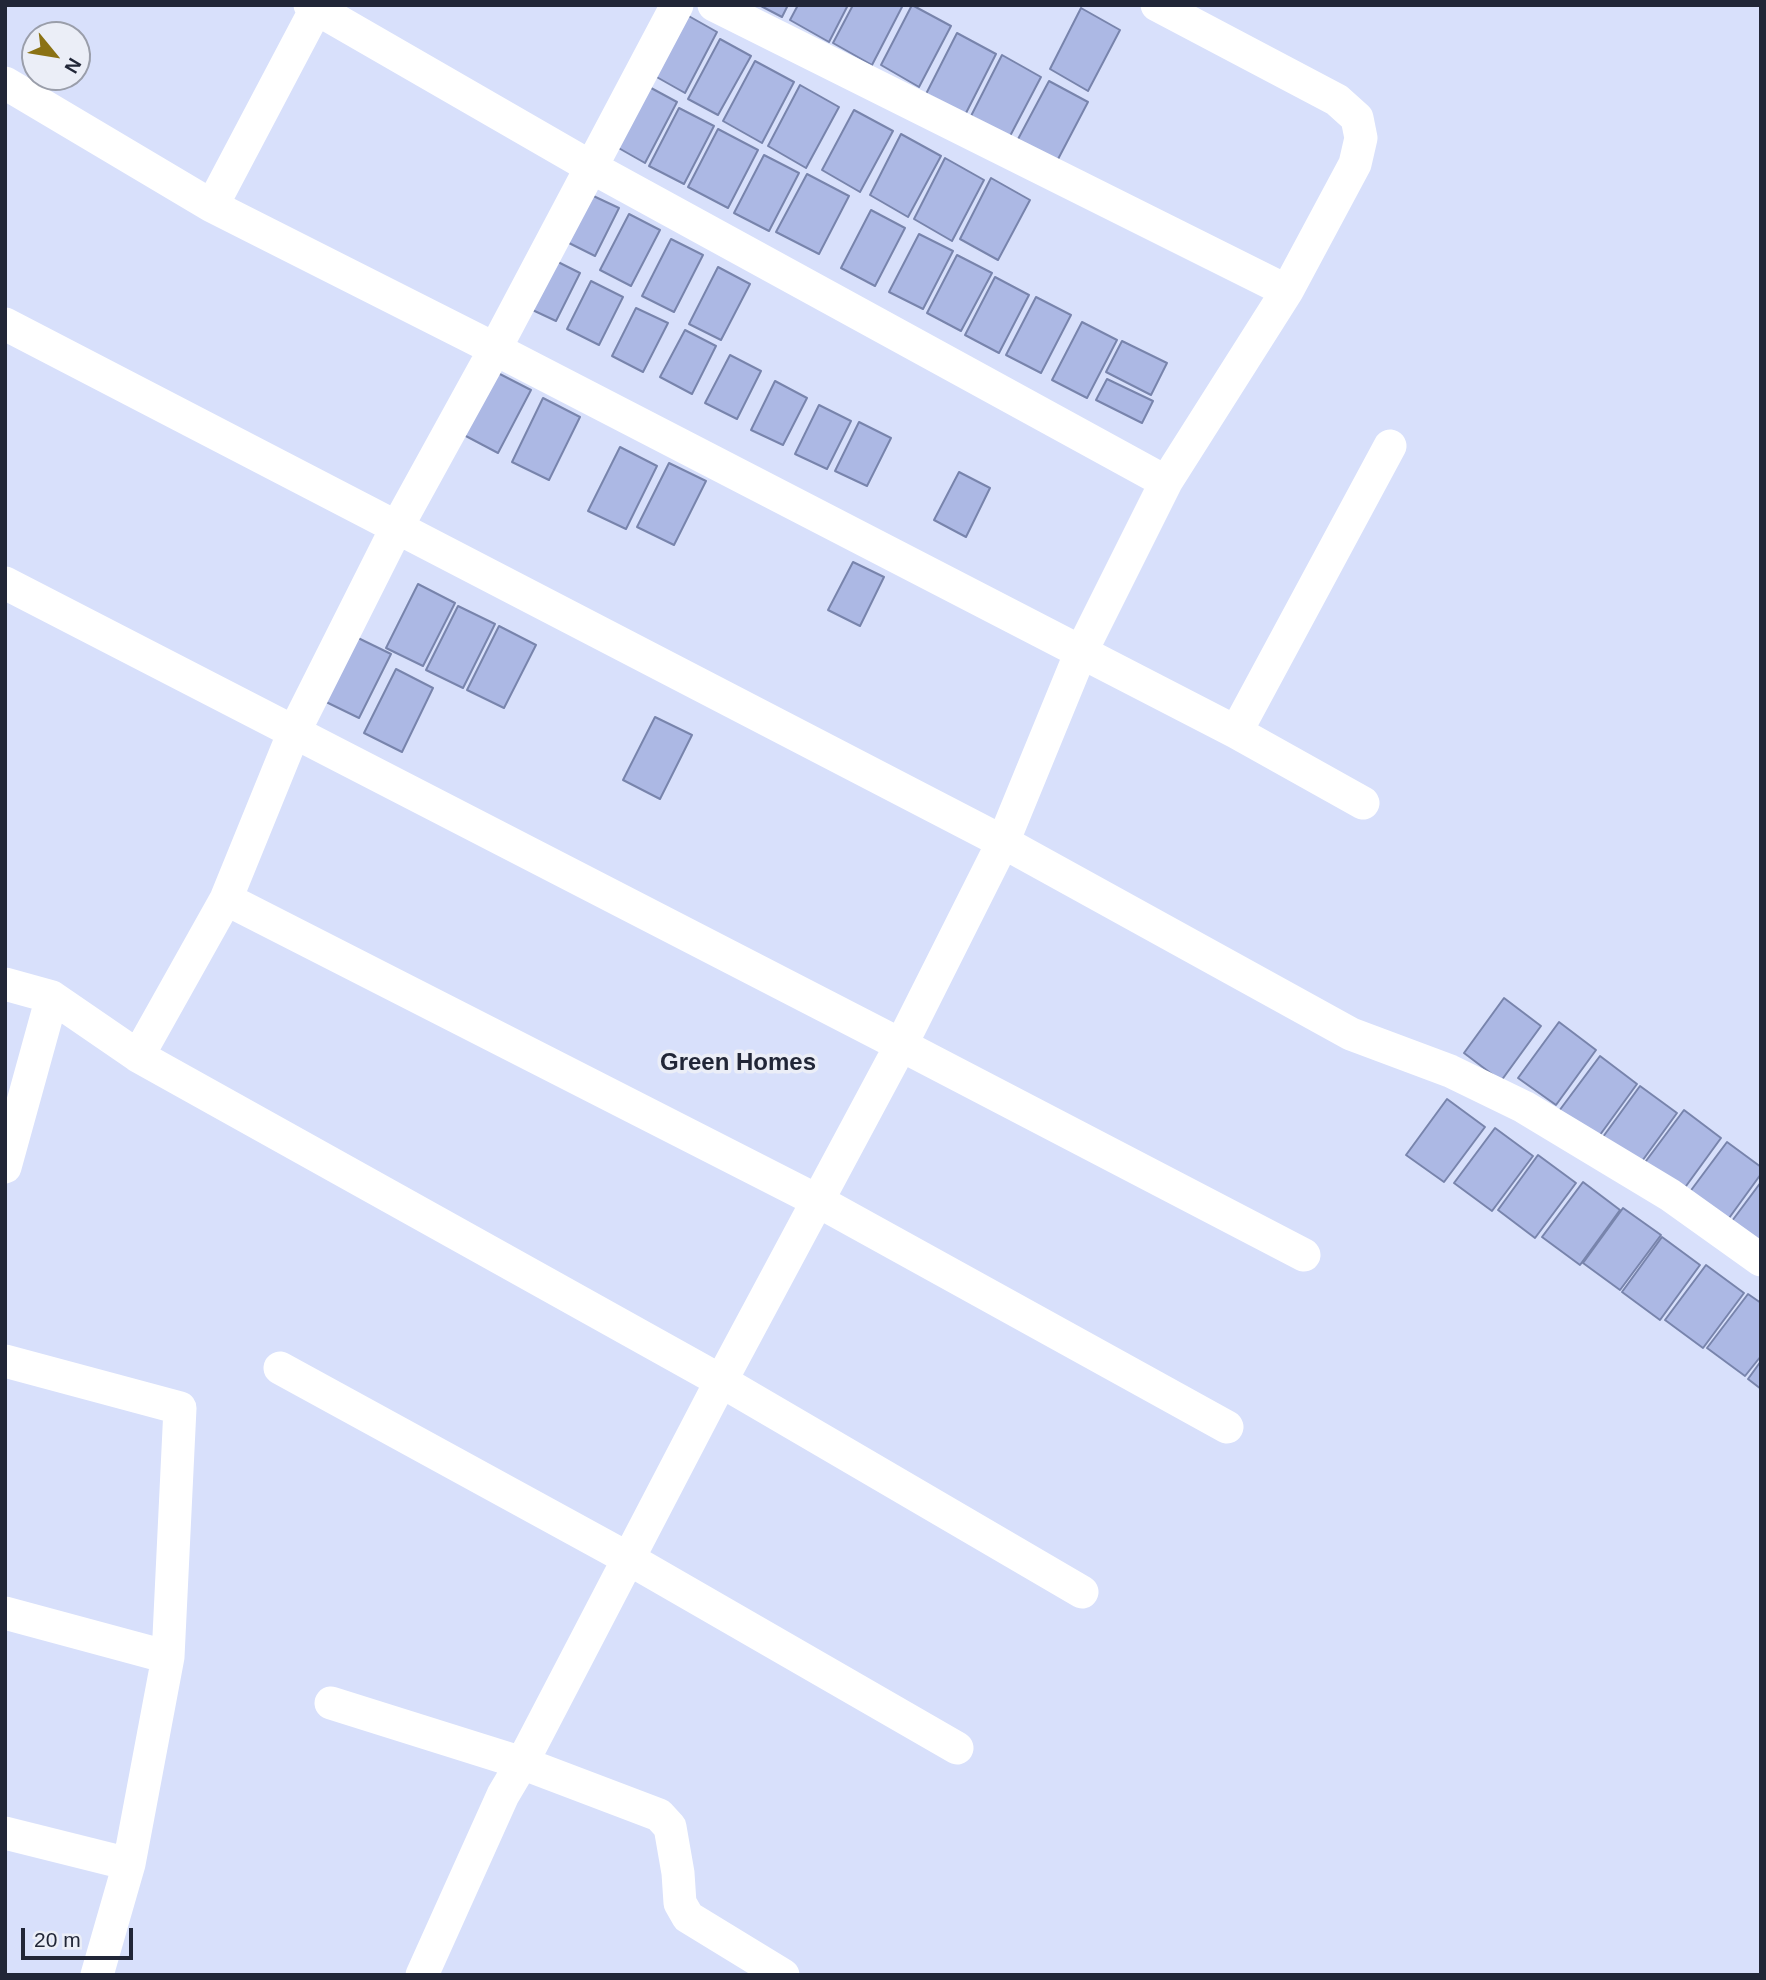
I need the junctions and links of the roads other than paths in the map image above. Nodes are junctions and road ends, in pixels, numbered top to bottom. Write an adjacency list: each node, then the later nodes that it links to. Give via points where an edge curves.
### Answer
1 (677, 5): 6 (street)
2 (714, 5): 8 (street)
3 (1157, 5): 8 (street, via 1337,100 1357,118 1361,138 1355,164)
4 (315, 7): 6 (street); 7 (street)
5 (5, 83): 7 (street)
6 (592, 167): 10 (street); 12 (street)
7 (212, 206): 10 (street)
8 (1287, 291): 12 (street)
9 (5, 324): 13 (street)
10 (495, 349): 13 (street); 15 (street)
11 (1390, 446): 17 (street)
12 (1166, 482): 15 (street)
13 (397, 527): 16 (street); 19 (street)
14 (5, 583): 16 (street)
15 (1081, 652): 17 (street); 19 (street)
16 (294, 732): 20 (street); 23 (street)
17 (1236, 732): 18 (street)
18 (1363, 803)
19 (1003, 842): 23 (street); 28 (street, via 1351,1034 1450,1071 1524,1107 1670,1195)
20 (226, 899): 24 (street); 26 (street)
21 (5, 984): 22 (street)
22 (52, 997): 24 (street); 25 (street)
23 (901, 1045): 26 (street); 27 (street)
24 (138, 1056): 31 (street)
25 (5, 1167)
26 (818, 1201): 31 (street); 32 (street)
27 (1304, 1255)
28 (1761, 1260)
29 (5, 1361): 36 (street, via 180,1408)
30 (281, 1368): 33 (street)
31 (721, 1381): 33 (street); 34 (street)
32 (1227, 1427)
33 (629, 1559): 38 (street); 39 (street)
34 (1082, 1592)
35 (5, 1614): 36 (street)
36 (168, 1657): 41 (street)
37 (331, 1703): 39 (street)
38 (957, 1748)
39 (522, 1763): 43 (street, via 503,1795); 44 (street, via 659,1815 670,1827 680,1903 688,1917)
40 (5, 1833): 41 (street)
41 (129, 1864): 42 (street)
42 (97, 1975)
43 (422, 1975)
44 (783, 1975)

